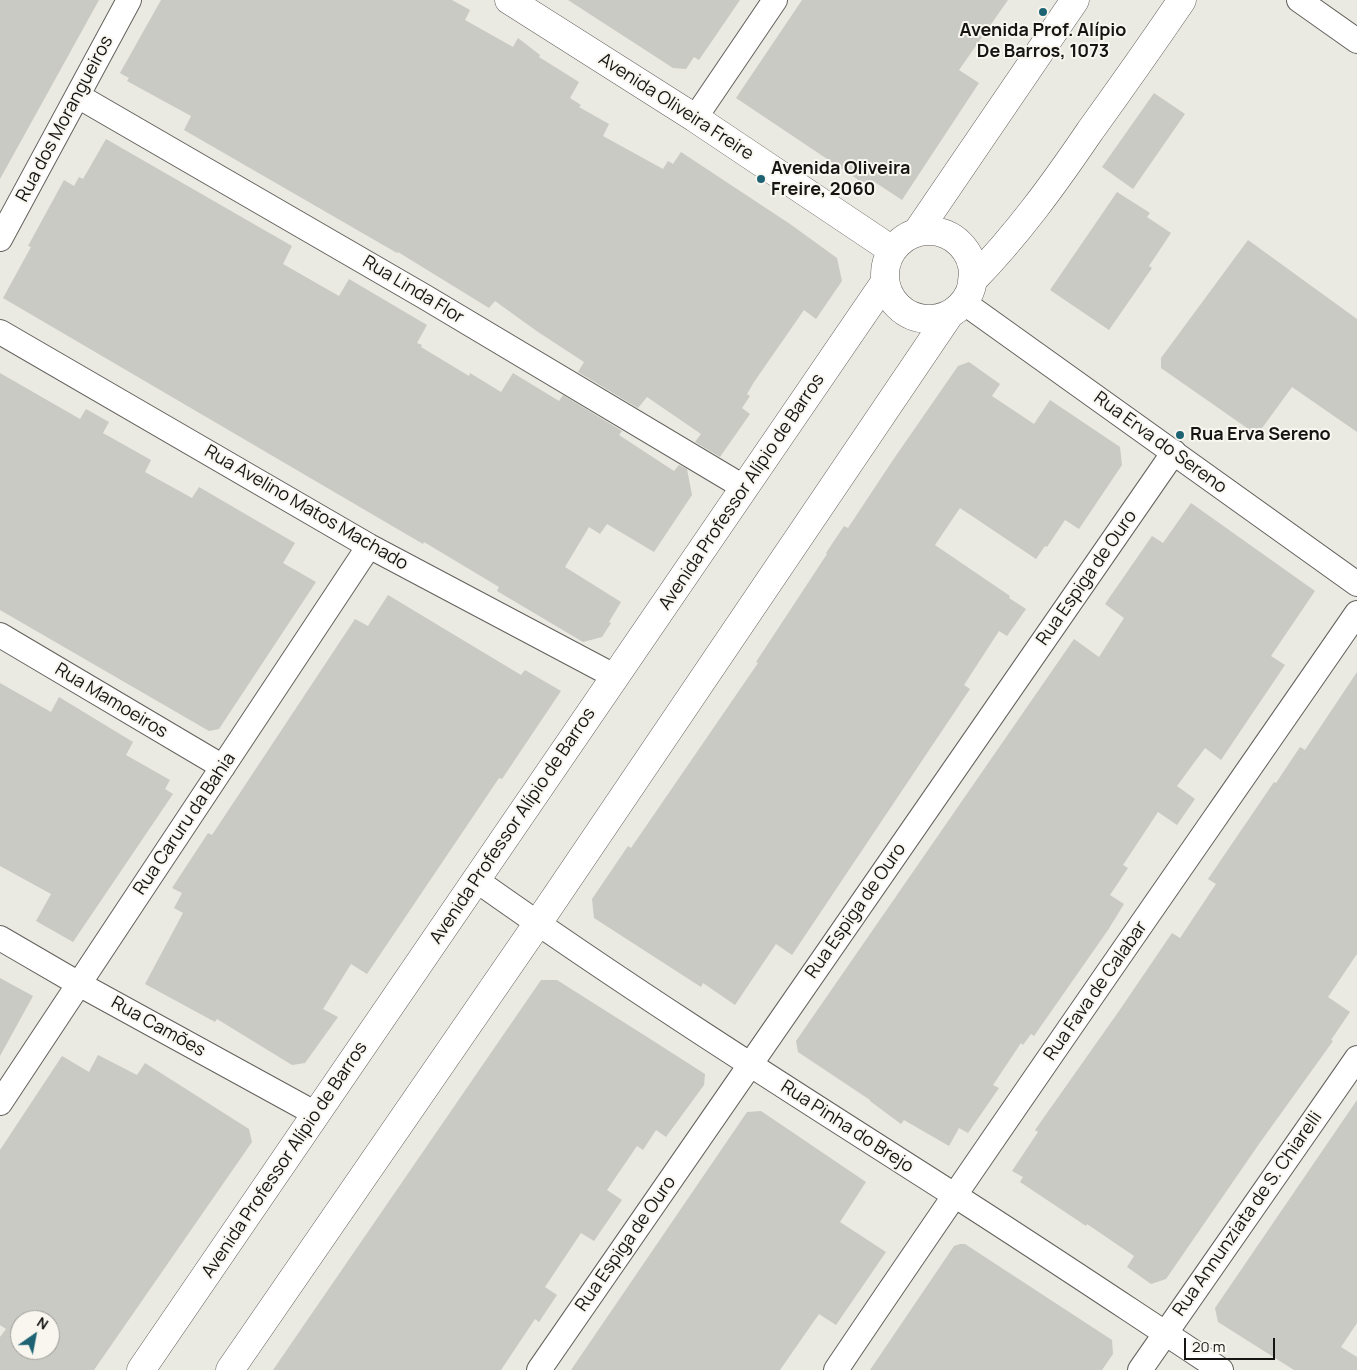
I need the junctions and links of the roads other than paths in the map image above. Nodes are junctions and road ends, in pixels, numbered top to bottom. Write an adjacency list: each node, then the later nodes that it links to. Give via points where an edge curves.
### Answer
1 (128, 0): 8 (street, Rua dos Morangueiros)
2 (509, 0): 9 (street, Avenida Oliveira Freire)
3 (775, 0): 9 (street)
4 (1075, 0): 10 (street)
5 (1182, 0): 14 (street, via 1056,181)
6 (1299, 0): 7 (street)
7 (1357, 40)
8 (78, 96): 11 (street, Rua dos Morangueiros); 17 (street, Rua Linda Flor, via 425,297)
9 (695, 118): 12 (street, Avenida Oliveira Freire)
10 (917, 232): 12 (street); 14 (street, via 935,232 952,238 964,249 971,264)
11 (0, 239)
12 (892, 250): 13 (street, via 885,265)
13 (885, 282): 14 (street, via 891,298 917,317 934,319); 17 (street, Avenida Professor Alípio de Barros)
14 (962, 299): 16 (street, Rua Erva do Sereno); 25 (street)
15 (0, 332): 18 (street, Rua Avelino Matos Machado)
16 (1174, 452): 19 (street, Rua Erva do Sereno); 29 (street, Rua Espiga de Ouro)
17 (745, 488): 22 (street, Avenida Professor Alípio de Barros)
18 (369, 546): 22 (street, Rua Avelino Matos Machado); 23 (street, Rua Caruru da Bahia)
19 (1357, 584)
20 (1357, 613): 32 (street, Rua Fava de Calabar)
21 (0, 635): 23 (street, Rua Mamoeiros)
22 (616, 677): 24 (street, Avenida Professor Alípio de Barros)
23 (223, 767): 27 (street, Rua Caruru da Bahia)
24 (476, 880): 25 (street, Rua Pinha do Brejo); 31 (street, Avenida Professor Alípio de Barros)
25 (538, 923): 29 (street, Rua Pinha do Brejo); 35 (street)
26 (0, 938): 27 (street, Rua Camões)
27 (79, 984): 30 (street, Rua Caruru da Bahia); 31 (street, Rua Camões)
28 (1357, 1058): 33 (street, Rua Annunziata de S. Chiarelli)
29 (749, 1064): 32 (street, Rua Pinha do Brejo); 36 (street, Rua Espiga de Ouro)
30 (0, 1103)
31 (316, 1114): 34 (street, Avenida Professor Alípio de Barros)
32 (954, 1195): 33 (street, Rua Pinha do Brejo); 37 (street, Rua Fava de Calabar)
33 (1165, 1333): 38 (street, Rua Annunziata de S. Chiarelli); 39 (street, Rua Pinha do Brejo)
34 (141, 1370)
35 (230, 1370)
36 (539, 1370)
37 (836, 1370)
38 (1140, 1370)
39 (1221, 1370)

